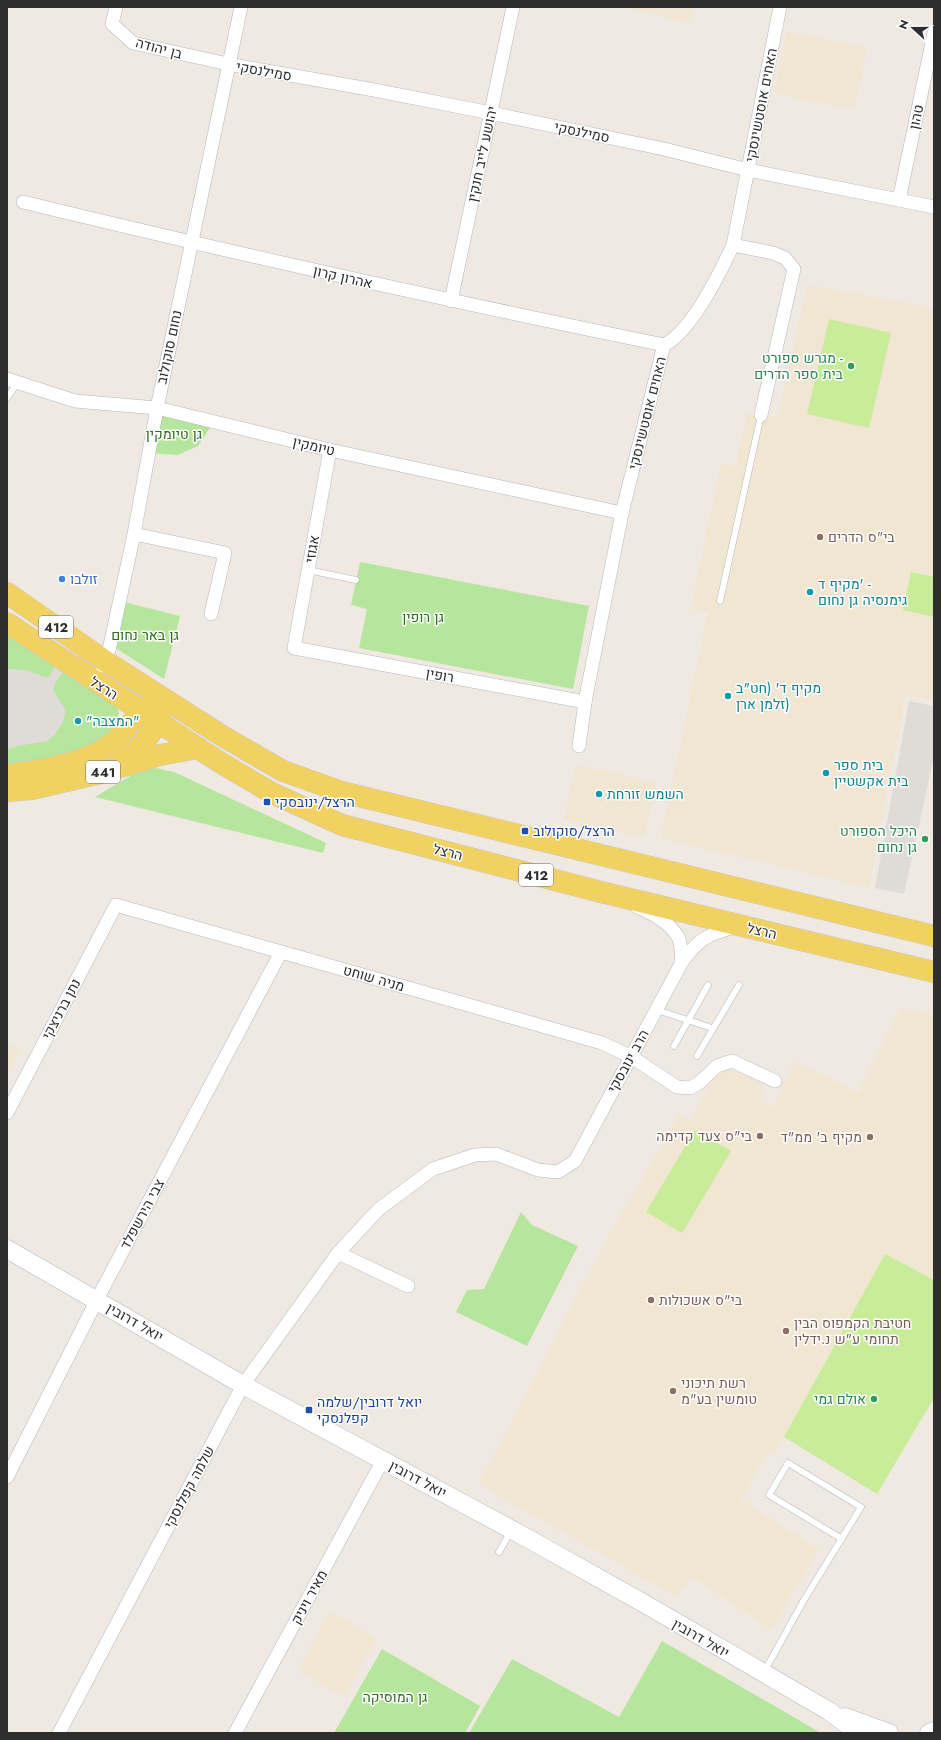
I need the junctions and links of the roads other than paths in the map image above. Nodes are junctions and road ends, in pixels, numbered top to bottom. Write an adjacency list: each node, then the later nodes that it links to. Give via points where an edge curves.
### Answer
1 (116, 7): 6 (street, בן יהודה, via 112,24 133,43)
2 (241, 7): 6 (street, נחום סוקולוב)
3 (514, 7): 7 (street, יהושע לייב חנקין)
4 (780, 7): 8 (street, האחים אוסטשינסקי)
5 (934, 33): 9 (street, טהון)
6 (228, 64): 7 (street, סמילנסקי); 12 (street, נחום סוקולוב)
7 (491, 113): 8 (street, סמילנסקי); 14 (street, יהושע לייב חנקין)
8 (748, 170): 9 (street, סמילנסקי); 13 (street, האחים אוסטשינסקי)
9 (899, 200): 11 (street, סמילנסקי)
10 (23, 202): 12 (street, אהרון קרון)
11 (934, 207)
12 (192, 243): 14 (street, אהרון קרון); 18 (street, נחום סוקולוב)
13 (733, 245): 15 (street, האחים אוסטשינסקי, via 719,275 692,317 674,340); 19 (street, via 773,253 784,258 794,269)
14 (450, 301): 15 (street, אהרון קרון)
15 (664, 345): 21 (street, האחים אוסטשינסקי)
16 (12, 380): 17 (lane); 18 (street, טיומקין, via 75,400)
17 (7, 398)
18 (156, 408): 20 (street, טיומקין); 22 (street, נחום סוקולוב)
19 (761, 415): 26 (lane)
20 (330, 450): 21 (street, טיומקין); 23 (street, אגוזי)
21 (622, 513): 33 (street, האחים אוסטשינסקי)
22 (134, 534): 27 (street, via 225,553); 30 (street, נחום סוקולוב)
23 (308, 570): 24 (lane); 29 (street, אגוזי)
24 (356, 580)
25 (7, 593): 30 (main road, הרצל / 412)
26 (720, 601)
27 (211, 614)
28 (7, 623): 31 (main road, הרצל / 412)
29 (294, 648): 33 (street, רופין)
30 (105, 661): 31 (street, via 98,669); 32 (main road, הרצל / 412)
31 (83, 675): 34 (main road, הרצל / 412)
32 (163, 699): 34 (main road, 441); 35 (main road); 44 (main road, הרצל / 412, via 224,738 283,771 342,792)
33 (585, 702): 36 (street, האחים אוסטשינסקי)
34 (141, 711): 35 (main road, הרצל / 412); 39 (main road, 441, via 122,734 103,750 42,770)
35 (159, 723): 37 (main road, הרצל / 412); 38 (main road, via 131,755)
36 (579, 746)
37 (198, 748): 38 (main road, 441, via 160,754); 41 (main road, הרצל / 412, via 272,793 342,825)
38 (97, 774): 40 (main road, 441, via 32,789)
39 (7, 775)
40 (7, 791)
41 (601, 892): 43 (main road, הרצל / 412); 46 (street, via 644,910 671,929 679,938)
42 (116, 905): 45 (street, מניה שוחט); 57 (street, נתן ברניצקי)
43 (739, 926): 46 (street, הרב ינובסקי, via 716,933 696,944); 47 (main road, הרצל / 412)
44 (934, 936)
45 (281, 952): 54 (street, מניה שוחט, via 602,1043); 62 (street, צבי הירשפלד)
46 (682, 962): 50 (street, הרב ינובסקי)
47 (934, 972)
48 (708, 985): 51 (lane)
49 (739, 985): 52 (lane)
50 (657, 1010): 51 (lane); 54 (street, הרב ינובסקי)
51 (689, 1020): 52 (lane); 53 (lane)
52 (712, 1028): 55 (lane)
53 (674, 1046)
54 (630, 1056): 56 (street, מניה שוחט, via 677,1087 690,1088 717,1066 732,1061); 58 (street, הרב ינובסקי)
55 (697, 1056)
56 (775, 1081)
57 (7, 1113)
58 (575, 1161): 60 (street, שלמה קפלנסקי, via 558,1172 538,1170 496,1154 475,1155 433,1169 379,1209)
59 (7, 1249): 62 (street, יואל דרובין)
60 (338, 1253): 61 (street); 63 (street, שלמה קפלנסקי)
61 (408, 1286)
62 (97, 1300): 63 (street, יואל דרובין); 65 (street, צבי הירשפלד)
63 (243, 1385): 64 (street, יואל דרובין); 72 (street, שלמה קפלנסקי)
64 (383, 1460): 66 (street, יואל דרובין); 73 (street, מאיר ויניק)
65 (7, 1477)
66 (511, 1529): 68 (lane); 69 (street, יואל דרובין)
67 (842, 1539): 67 (lane, via 861,1507 788,1463 769,1495); 69 (lane)
68 (499, 1552)
69 (763, 1674): 70 (street, יואל דרובין)
70 (829, 1711): 74 (street, יואל דרובין); 75 (street, יואל דרובין)
71 (934, 1731): 76 (street)
72 (59, 1733)
73 (235, 1733)
74 (858, 1733)
75 (889, 1733)
76 (929, 1733)

